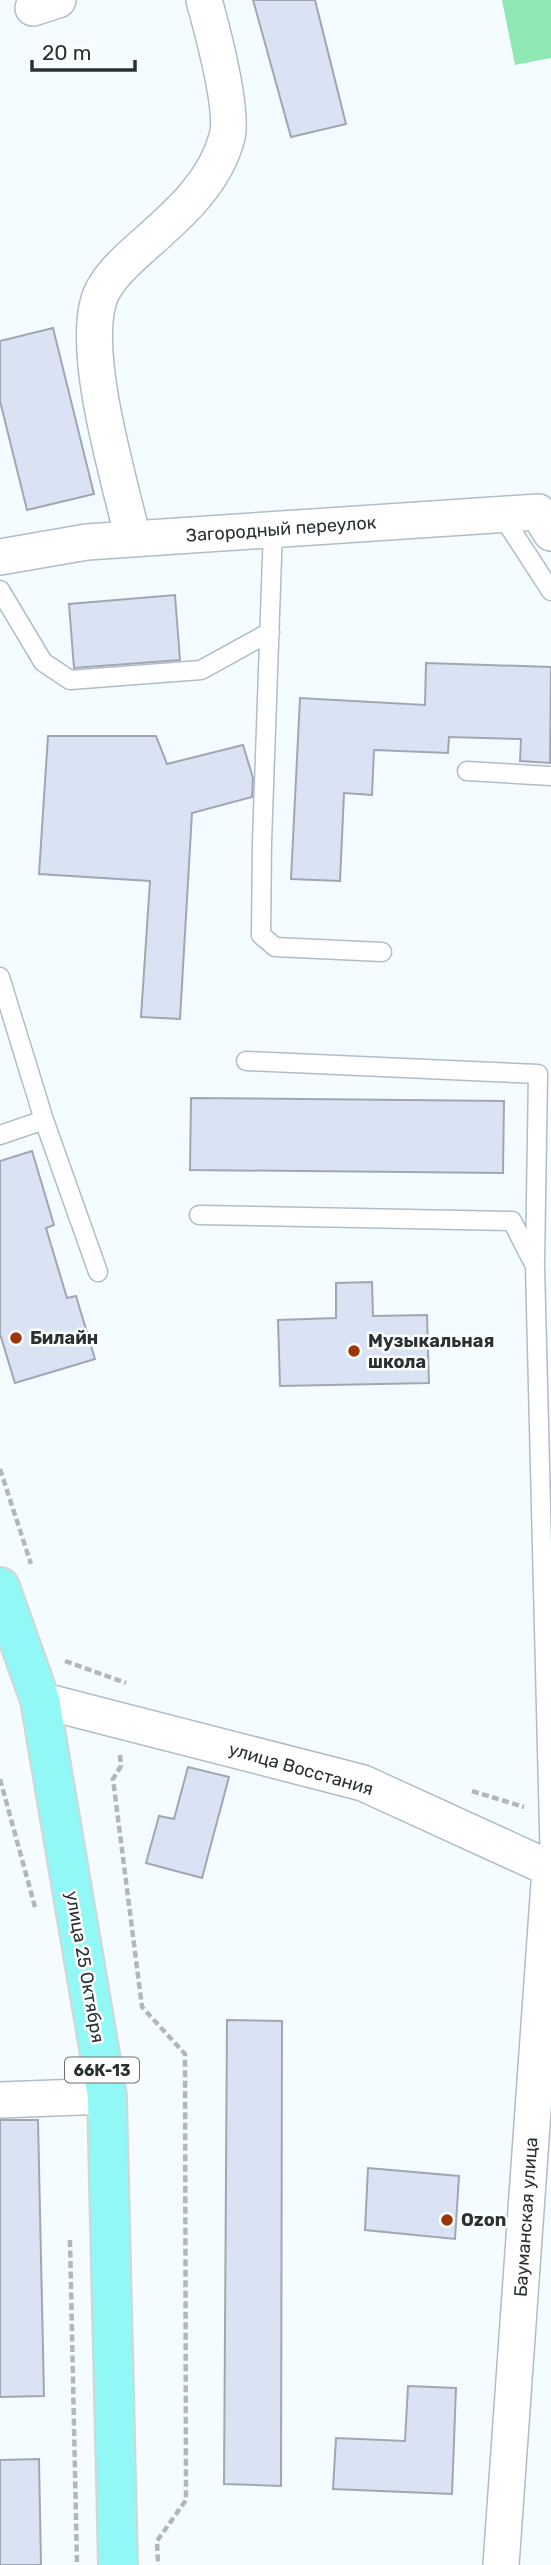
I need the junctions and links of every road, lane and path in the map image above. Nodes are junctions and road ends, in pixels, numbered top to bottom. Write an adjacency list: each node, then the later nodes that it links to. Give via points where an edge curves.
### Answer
1 (204, 0): 5 (street, via 215,39 228,135 209,177 187,206 122,264 98,300 93,334 104,410)
2 (501, 514): 3 (street, Загородный переулок); 4 (street, Загородный переулок, via 538,512); 8 (lane)
3 (274, 529): 5 (street, Загородный переулок); 9 (lane)
4 (551, 533)
5 (133, 539): 6 (street, Загородный переулок)
6 (0, 557)
7 (0, 590): 9 (lane, via 43,662 70,680 201,670)
8 (551, 591)
9 (270, 632): 12 (lane, via 261,935 275,947)
10 (467, 771): 11 (lane)
11 (551, 775)
12 (382, 953)
13 (0, 977): 15 (lane)
14 (246, 1061): 18 (lane, via 538,1074)
15 (44, 1120): 16 (lane); 19 (lane)
16 (0, 1135)
17 (199, 1215): 18 (lane, via 512,1221)
18 (535, 1266): 29 (lane)
19 (98, 1272)
20 (0, 1469): 21 (path)
21 (18, 1582): 22 (main road, улица 25 Октября / 66К-13)
22 (8, 1635): 25 (main road, улица 25 Октября / 66К-13)
23 (62, 1660): 24 (path)
24 (139, 1687)
25 (40, 1700): 26 (street, улица Восстания); 32 (main road, улица 25 Октября / 66К-13)
26 (117, 1720): 30 (street, улица Восстания, via 363,1783); 37 (path, via 121,1766 113,1779 142,2007 185,2054 186,2500 157,2541)
27 (0, 1779): 31 (path)
28 (469, 1790): 29 (path)
29 (549, 1815): 30 (lane)
30 (551, 1869): 38 (street, Бауманская улица)
31 (36, 1911)
32 (107, 2096): 33 (street); 36 (main road, улица 25 Октября / 66К-13)
33 (0, 2100)
34 (70, 2235): 35 (path)
35 (76, 2565)
36 (118, 2565)
37 (158, 2565)
38 (501, 2565)

